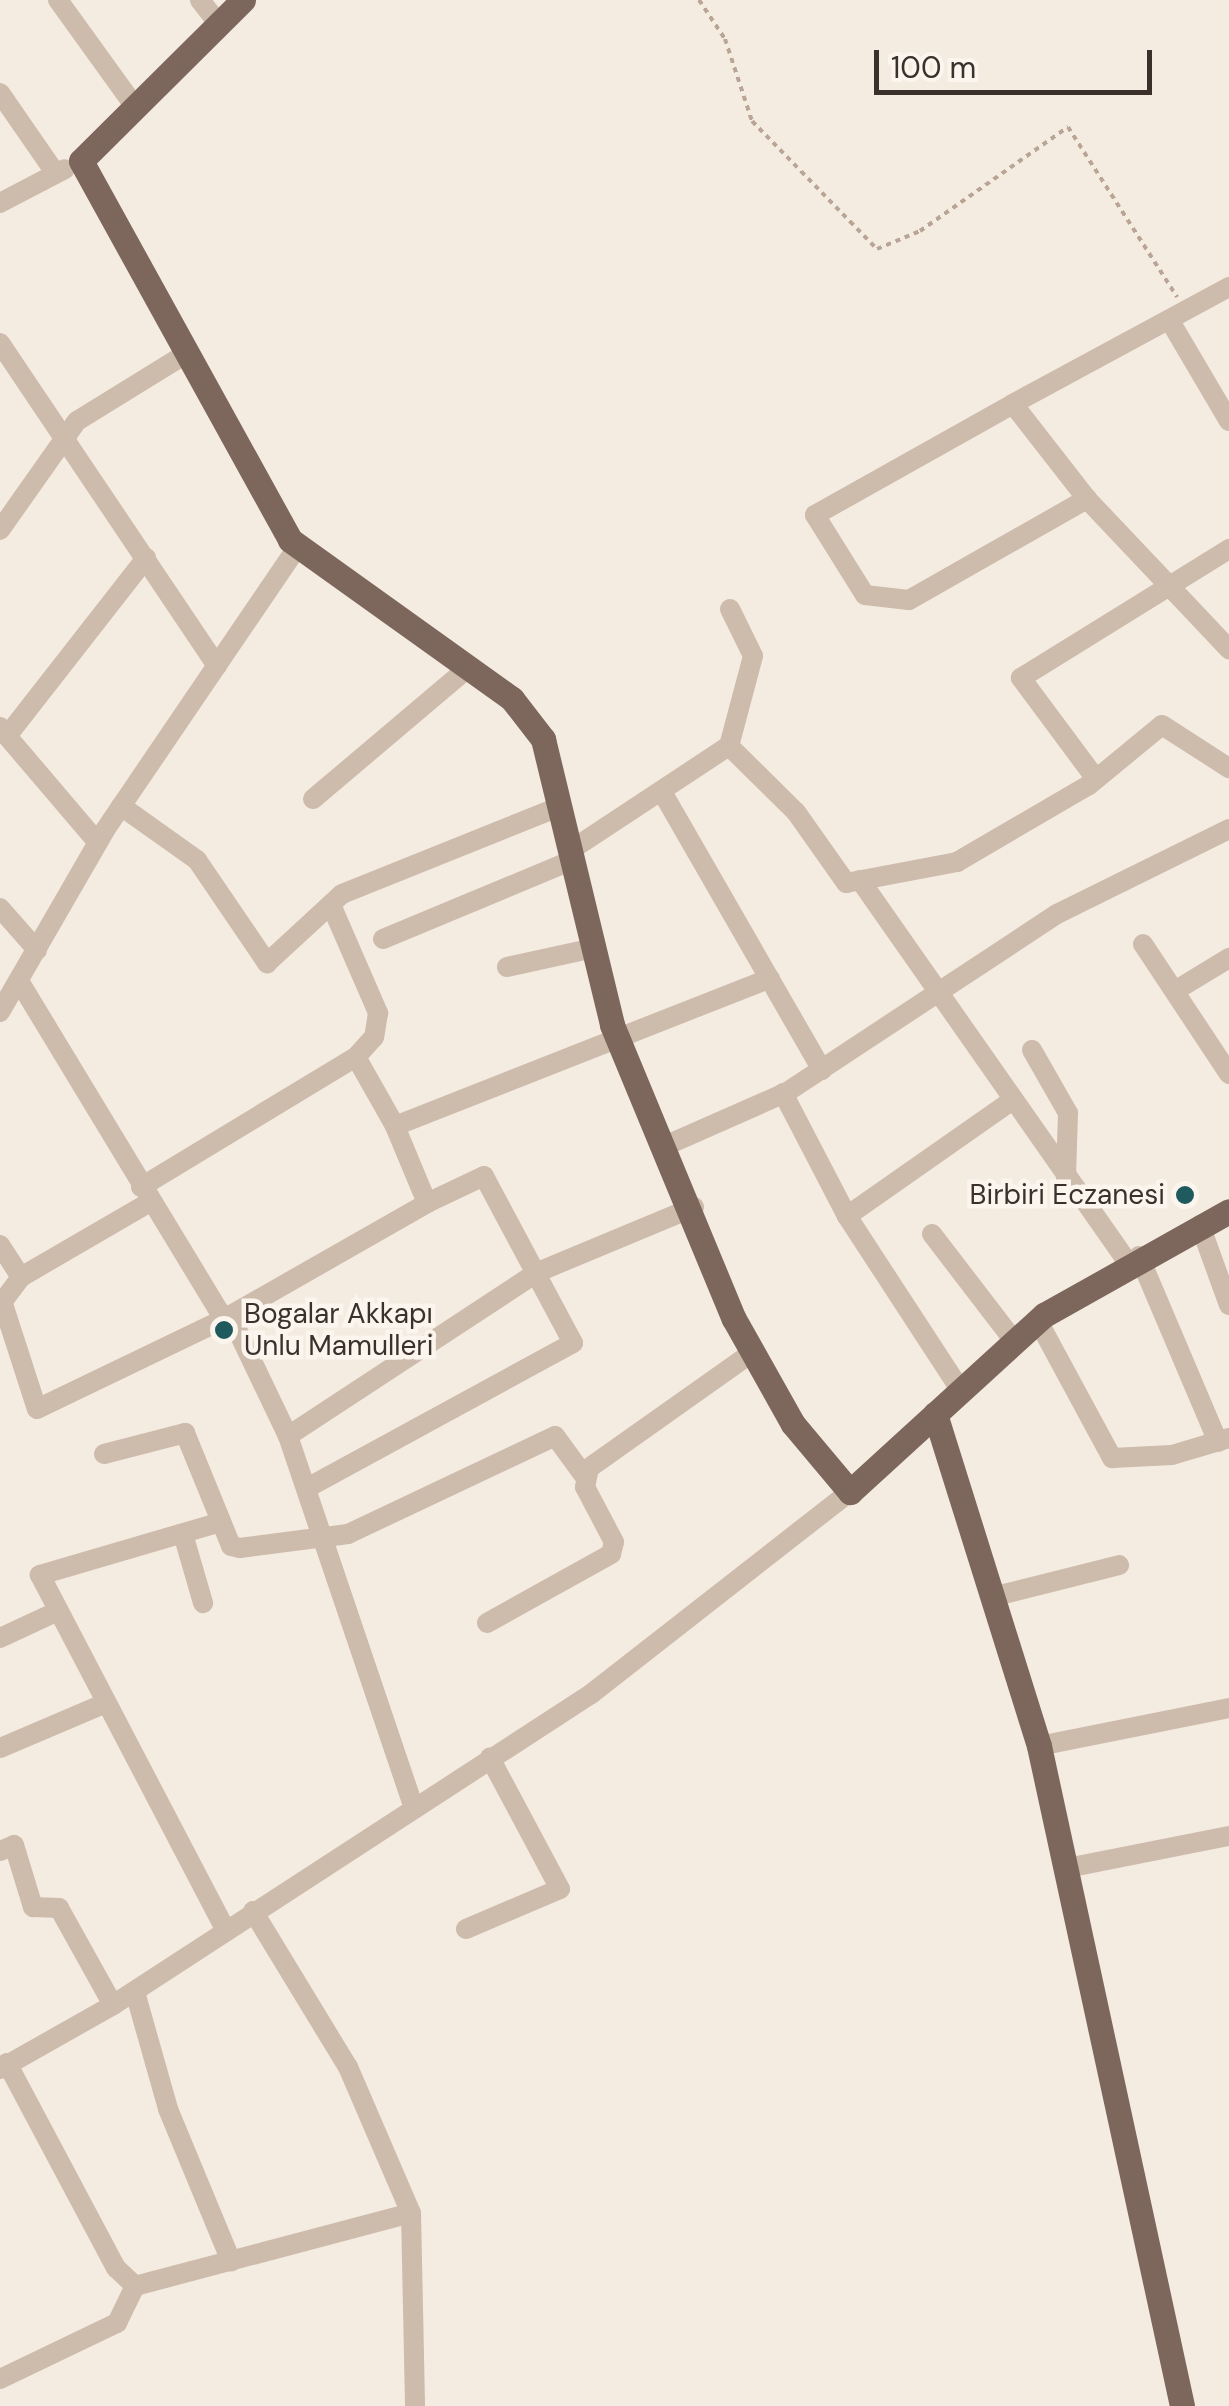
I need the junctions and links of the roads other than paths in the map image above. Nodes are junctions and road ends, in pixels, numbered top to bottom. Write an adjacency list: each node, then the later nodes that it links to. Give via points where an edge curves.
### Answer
1 (58, 0): 6 (street)
2 (200, 0): 4 (street)
3 (243, 0): 4 (main road)
4 (220, 26): 6 (main road)
5 (0, 93): 8 (street)
6 (136, 108): 7 (main road)
7 (89, 154): 8 (street); 13 (main road)
8 (56, 174): 9 (street)
9 (0, 203)
10 (1229, 287): 11 (street)
11 (1178, 317): 14 (street); 15 (street)
12 (0, 344): 16 (street)
13 (187, 353): 16 (street); 19 (main road)
14 (1014, 404): 17 (street); 17 (street, via 815,515 865,595 910,600)
15 (1229, 421)
16 (66, 434): 18 (street); 21 (street)
17 (1086, 498): 22 (street)
18 (4, 514)
19 (298, 546): 25 (street); 26 (main road)
20 (1229, 548): 22 (street)
21 (146, 558): 25 (street); 27 (street)
22 (1170, 582): 24 (street); 30 (street, via 1020,678)
23 (730, 609): 28 (street, via 753,656)
24 (1229, 649)
25 (216, 666): 33 (street)
26 (468, 668): 32 (street); 34 (main road, via 512,699 543,739)
27 (3, 731): 36 (street)
28 (729, 746): 31 (street); 38 (street, via 796,812 846,883)
29 (1229, 768): 30 (street, via 1170,724)
30 (1096, 780): 38 (street, via 957,862)
31 (665, 796): 37 (street); 47 (street)
32 (313, 800)
33 (122, 806): 36 (street); 39 (street, via 197,860 267,964)
34 (561, 806): 37 (main road); 39 (street, via 342,894)
35 (1229, 830): 50 (street, via 1057,914)
36 (98, 842): 44 (street)
37 (572, 855): 41 (street); 43 (main road)
38 (860, 880): 50 (street)
39 (332, 907): 54 (street, via 378,1013 374,1037)
40 (0, 908): 44 (street)
41 (383, 939)
42 (1142, 944): 49 (street)
43 (594, 948): 46 (street); 52 (main road)
44 (36, 950): 48 (street)
45 (1229, 958): 49 (street)
46 (507, 967)
47 (770, 978): 52 (street); 55 (street)
48 (19, 981): 51 (street); 62 (street)
49 (1178, 989): 56 (street)
50 (937, 999): 55 (street); 58 (street)
51 (0, 1012)
52 (620, 1043): 59 (street); 60 (main road)
53 (1032, 1050): 61 (street, via 1068,1114)
54 (356, 1057): 59 (street); 62 (street)
55 (822, 1070): 57 (street)
56 (1229, 1074)
57 (783, 1093): 60 (street); 66 (street)
58 (1010, 1102): 61 (street); 66 (street)
59 (395, 1126): 63 (street)
60 (667, 1145): 64 (main road)
61 (1066, 1178): 70 (street)
62 (146, 1194): 72 (street); 75 (street)
63 (427, 1202): 71 (street, via 484,1176); 75 (street)
64 (694, 1207): 71 (street); 78 (main road)
65 (1229, 1211): 67 (main road)
66 (847, 1216): 79 (street)
67 (1200, 1226): 70 (main road); 74 (street)
68 (932, 1234): 77 (street)
69 (0, 1245): 72 (street)
70 (1133, 1259): 76 (main road); 82 (street)
71 (538, 1272): 81 (street); 85 (street, via 573,1343)
72 (21, 1277): 73 (street)
73 (2, 1304): 75 (street, via 37,1409)
74 (1229, 1304)
75 (227, 1317): 81 (street)
76 (1038, 1321): 77 (main road); 82 (street, via 1112,1458)
77 (1015, 1342): 79 (main road)
78 (752, 1352): 84 (street, via 616,1443); 86 (main road, via 794,1424)
79 (961, 1390): 80 (main road)
80 (936, 1414): 86 (main road); 91 (main road)
81 (288, 1436): 85 (street)
82 (1223, 1440)
83 (104, 1454): 87 (street, via 185,1433)
84 (585, 1477): 89 (street, via 555,1436 348,1534); 94 (street, via 614,1542 611,1554)
85 (307, 1488): 89 (street)
86 (850, 1492): 100 (street, via 591,1694)
87 (221, 1522): 88 (street); 89 (street, via 240,1548)
88 (183, 1534): 92 (street); 93 (street, via 40,1574)
89 (321, 1538): 101 (street)
90 (1119, 1565): 91 (street)
91 (992, 1597): 98 (main road)
92 (203, 1603)
93 (58, 1611): 95 (street); 96 (street)
94 (487, 1623)
95 (0, 1638)
96 (106, 1703): 99 (street); 107 (street)
97 (1229, 1708): 98 (street)
98 (1039, 1746): 104 (main road)
99 (0, 1748)
100 (490, 1758): 101 (street); 106 (street, via 560,1889)
101 (413, 1806): 105 (street)
102 (1229, 1836): 104 (street)
103 (0, 1850): 109 (street, via 14,1845 33,1907 59,1908)
104 (1067, 1868): 116 (main road)
105 (253, 1912): 107 (street); 111 (street, via 348,2067)
106 (466, 1929)
107 (226, 1931): 108 (street)
108 (134, 1992): 109 (street); 112 (street, via 168,2110)
109 (113, 2005): 110 (street)
110 (4, 2066): 113 (street, via 116,2268)
111 (411, 2213): 112 (street); 115 (street)
112 (231, 2261): 113 (street)
113 (135, 2286): 114 (street, via 117,2323)
114 (0, 2379)
115 (415, 2406)
116 (1182, 2406)

